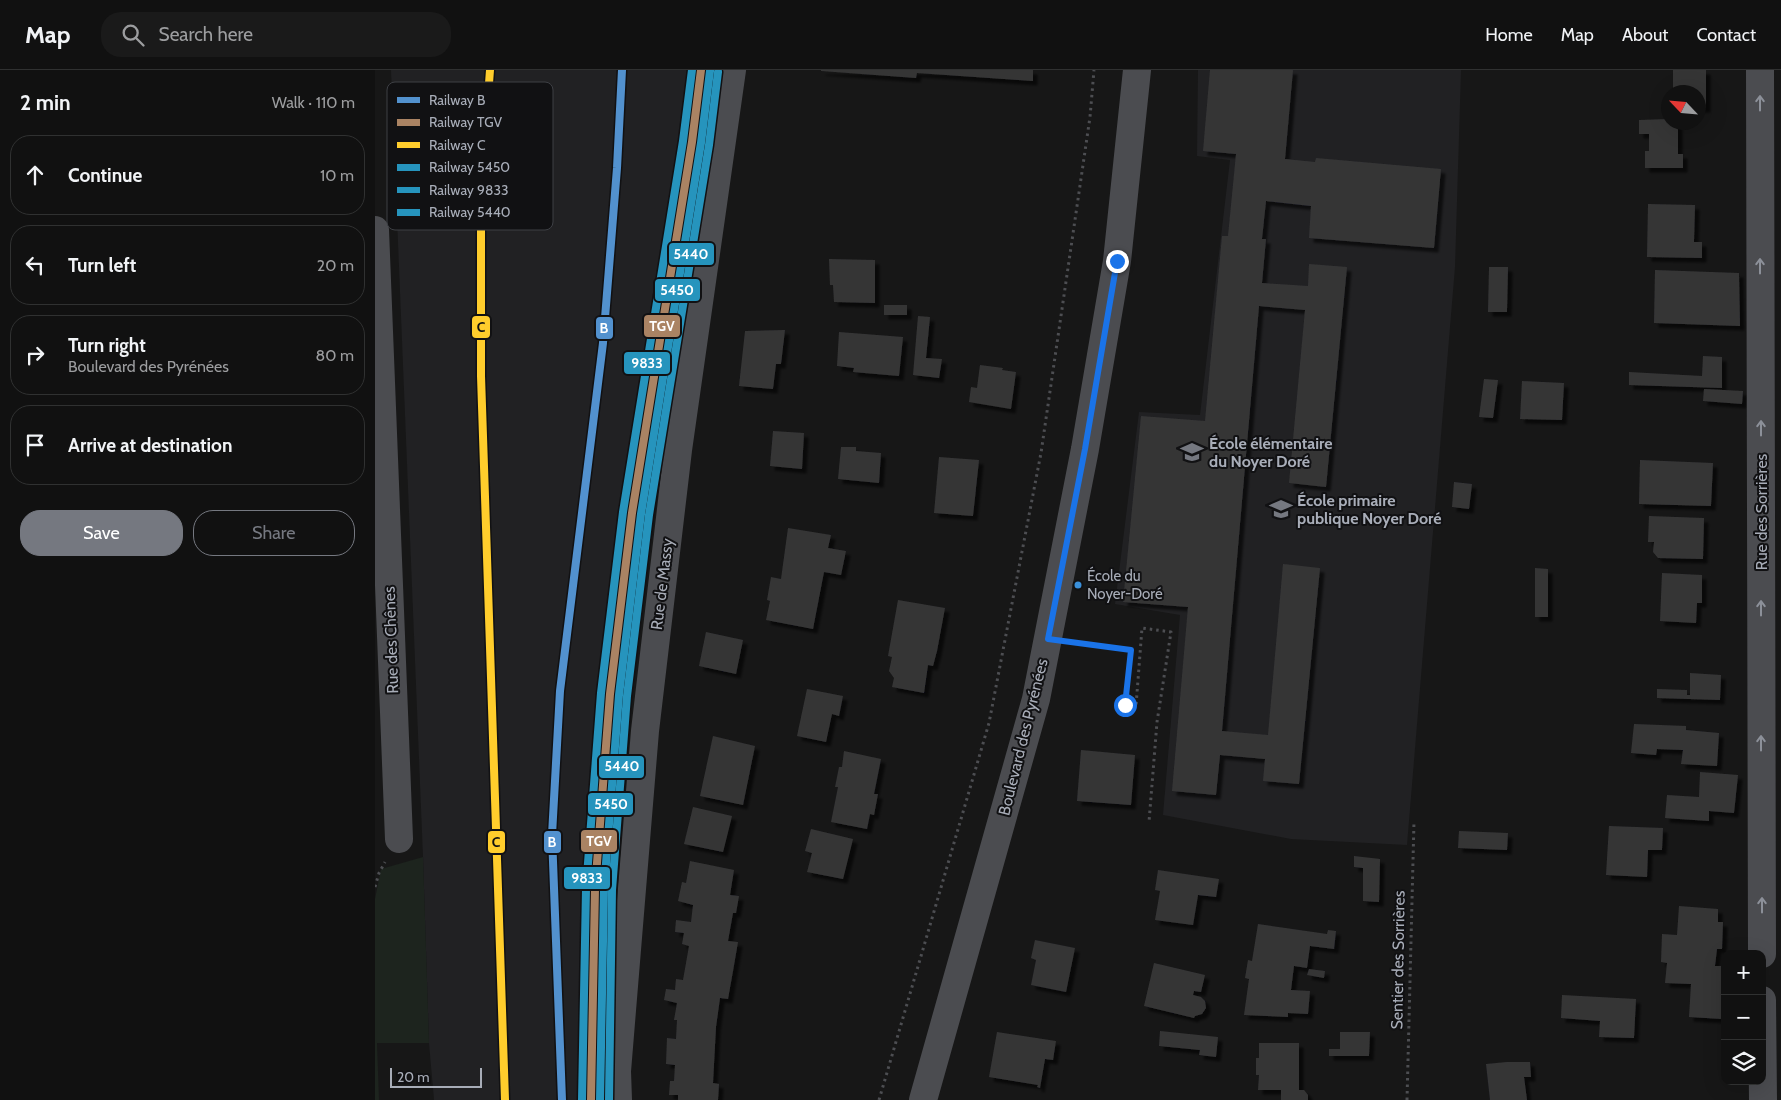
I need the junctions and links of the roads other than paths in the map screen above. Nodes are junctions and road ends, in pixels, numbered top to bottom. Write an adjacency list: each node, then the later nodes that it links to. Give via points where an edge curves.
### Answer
1 (732, 70): 10 (street, Rue de Massy, via 678,450 645,731 617,1071)
2 (1137, 70): 11 (street, Boulevard des Pyrénées, via 1117,261 1085,449 1036,700)
3 (1760, 70): 6 (street, Rue des Sorrières, one-way to 3)
4 (375, 230): 5 (street, Rue des Chênes)
5 (378, 378): 7 (street, Rue des Chênes)
6 (1771, 657): 8 (street, Rue des Sorrières, one-way to 6)
7 (399, 839)
8 (1762, 950)
9 (1762, 1040): 12 (street)
10 (618, 1100)
11 (923, 1100)
12 (1763, 1100)

